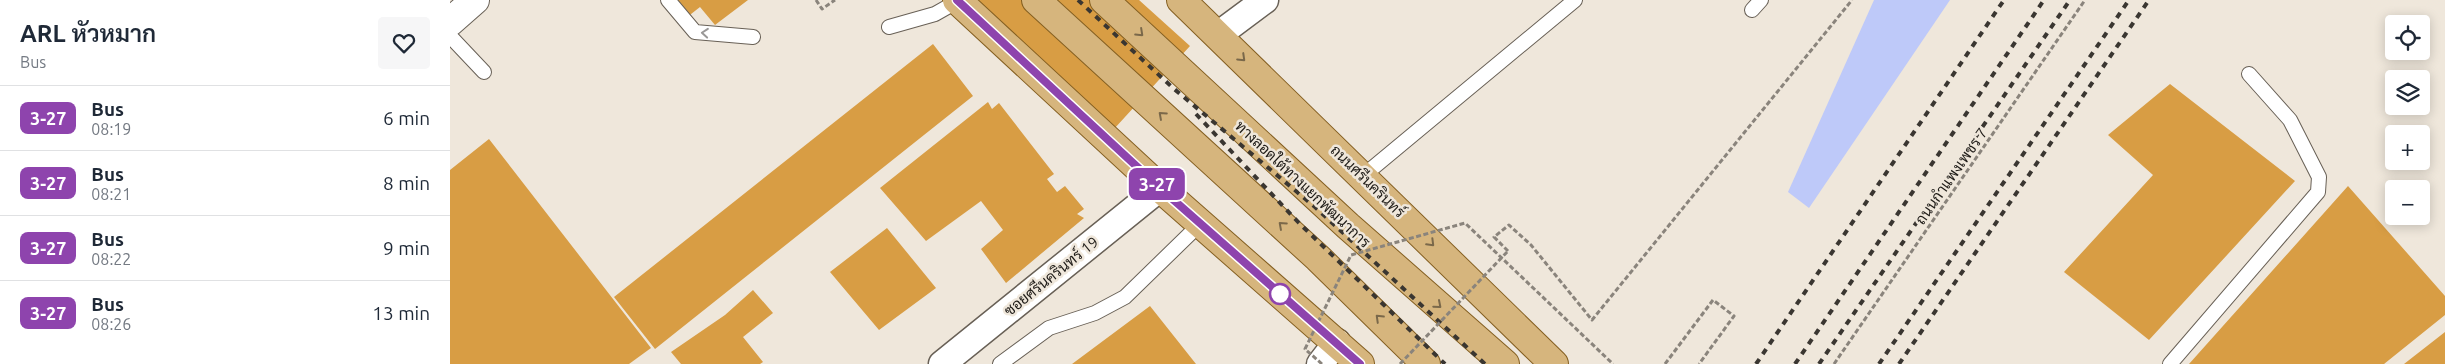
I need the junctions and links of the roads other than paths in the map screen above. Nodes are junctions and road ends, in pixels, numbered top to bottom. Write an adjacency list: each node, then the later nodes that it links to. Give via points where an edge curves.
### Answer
1 (475, 0): 9 (main road)
2 (668, 0): 13 (lane, one-way to 2, via 695,32)
3 (958, 0): 10 (lane, via 935,14); 17 (main road)
4 (1036, 0): 23 (main road, one-way to 4, via 1318,258)
5 (1104, 0): 24 (main road, ทางลอดใต้ทางแยกพัฒนาการ, one-way to 24, via 1348,226)
6 (1181, 0): 11 (main road, ถนนศรีนครินทร์)
7 (1266, 0): 11 (street)
8 (1575, 0): 16 (lane)
9 (450, 22)
10 (889, 27)
11 (1218, 35): 16 (main road, ถนนศรีนครินทร์, one-way to 16)
12 (450, 36): 14 (lane)
13 (753, 37)
14 (484, 72)
15 (2249, 74): 26 (lane, via 2290,120 2319,177 2318,192)
16 (1363, 176): 25 (main road, ถนนศรีนครินทร์, one-way to 25)
17 (1160, 188): 18 (main road); 20 (street, ซอยศรีนครินทร์ 19)
18 (1200, 224): 19 (main road); 21 (lane, via 1125,297 1095,313 1049,328)
19 (1326, 357): 22 (main road)
20 (942, 364)
21 (1000, 364)
22 (1360, 364)
23 (1426, 364)
24 (1505, 364)
25 (1554, 364)
26 (2170, 364)

